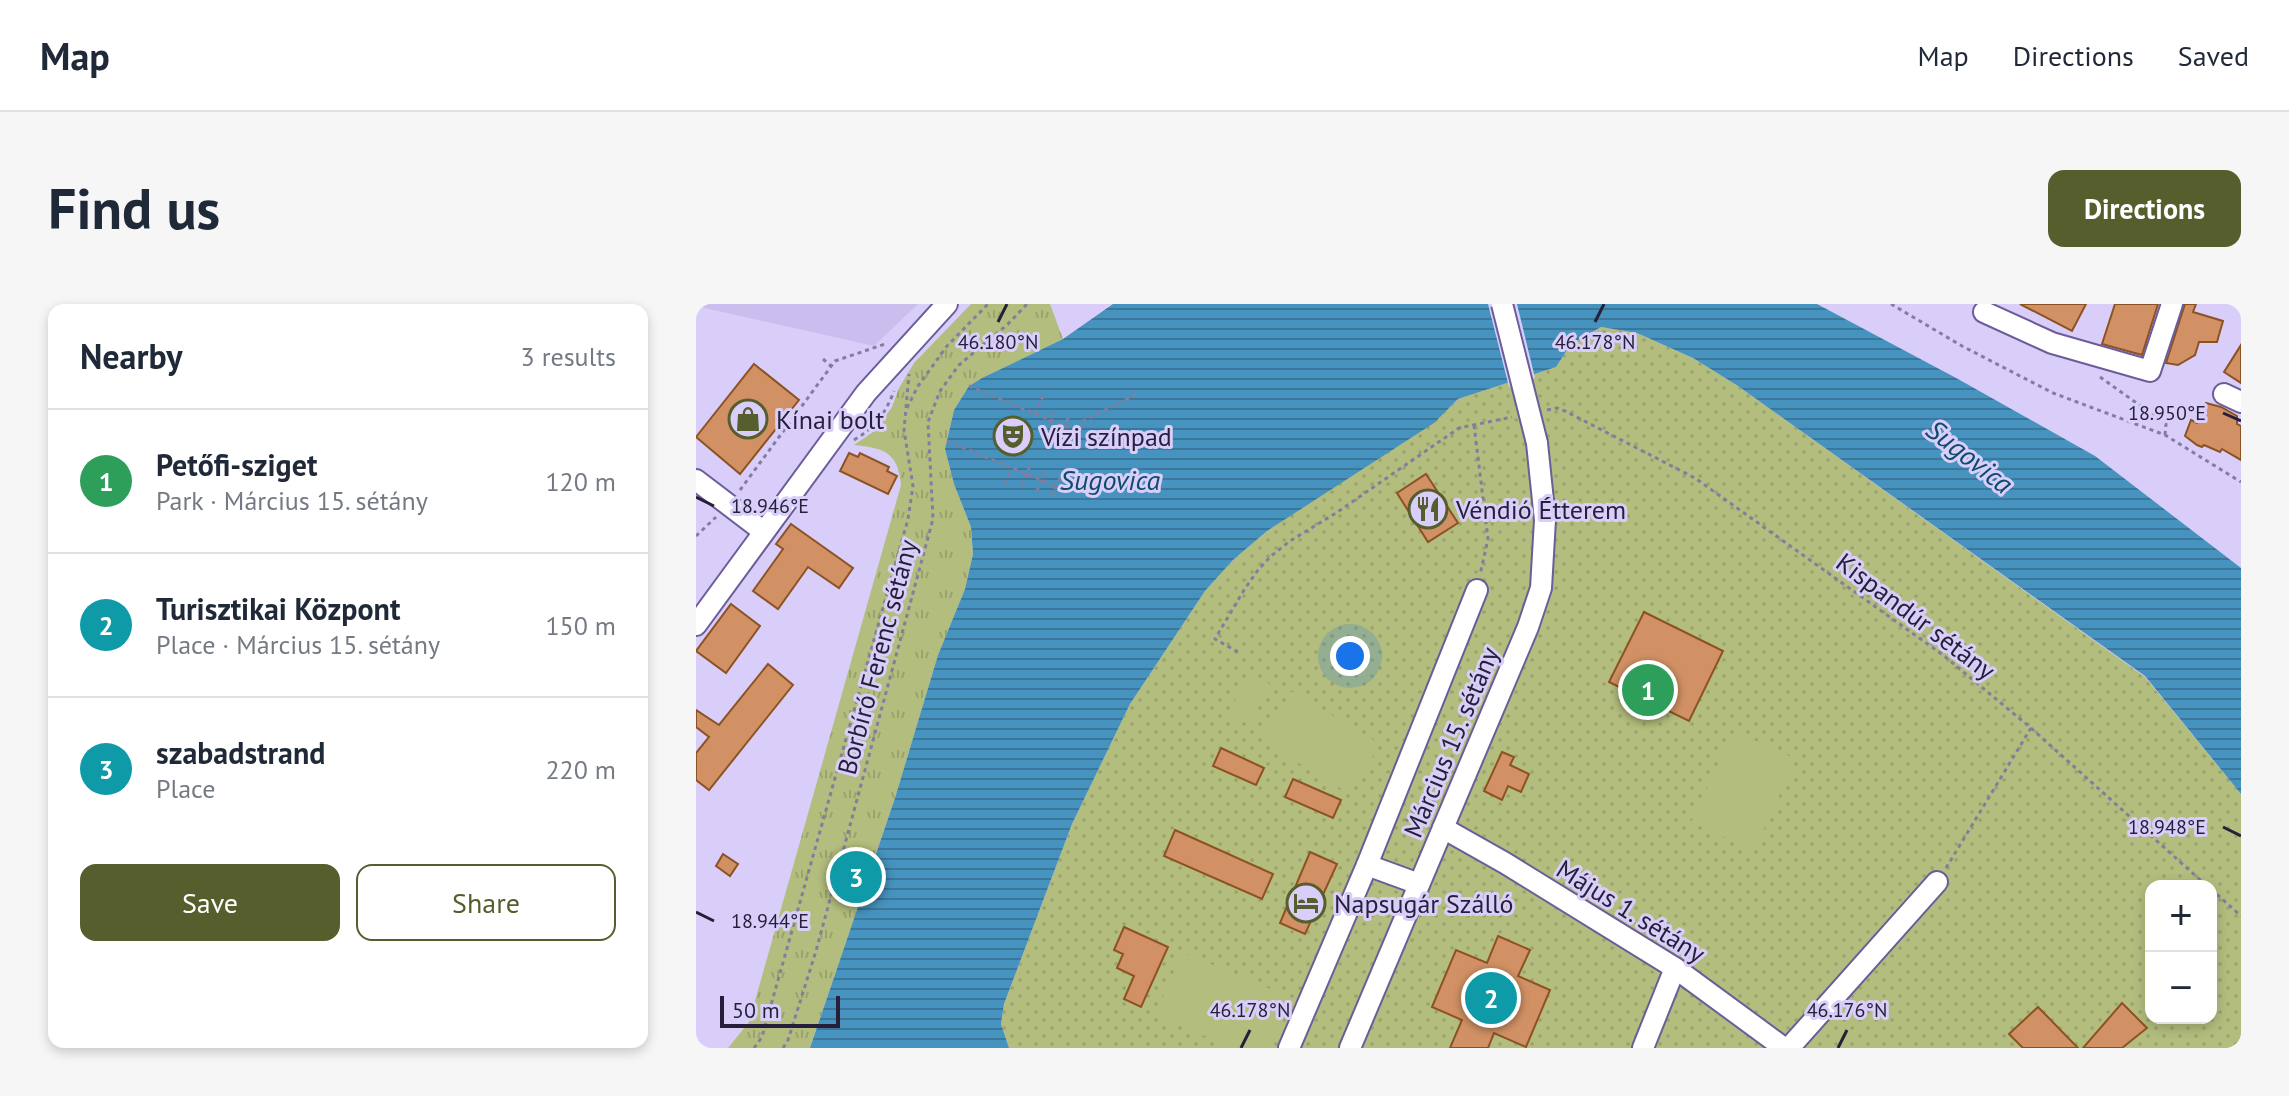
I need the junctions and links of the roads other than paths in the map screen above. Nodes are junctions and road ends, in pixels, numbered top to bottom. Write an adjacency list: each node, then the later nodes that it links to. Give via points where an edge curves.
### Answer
1 (947, 304): 6 (street, via 866,393)
2 (1502, 304): 9 (street, Március 15. sétány, bridge, via 1537,443 1545,520 1541,588)
3 (2172, 304): 4 (street, via 2150,371 2052,343)
4 (1984, 312)
5 (696, 480): 6 (street)
6 (763, 531): 8 (street)
7 (1477, 590): 10 (street)
8 (696, 625)
9 (1443, 828): 12 (street, Március 15. sétány); 13 (street, Május 1. sétány)
10 (1367, 865): 12 (street); 14 (street)
11 (1937, 882): 17 (street)
12 (1419, 884): 15 (street, Március 15. sétány)
13 (1675, 968): 16 (street); 17 (street, Május 1. sétány)
14 (1289, 1048)
15 (1350, 1048)
16 (1643, 1048)
17 (1786, 1048)

